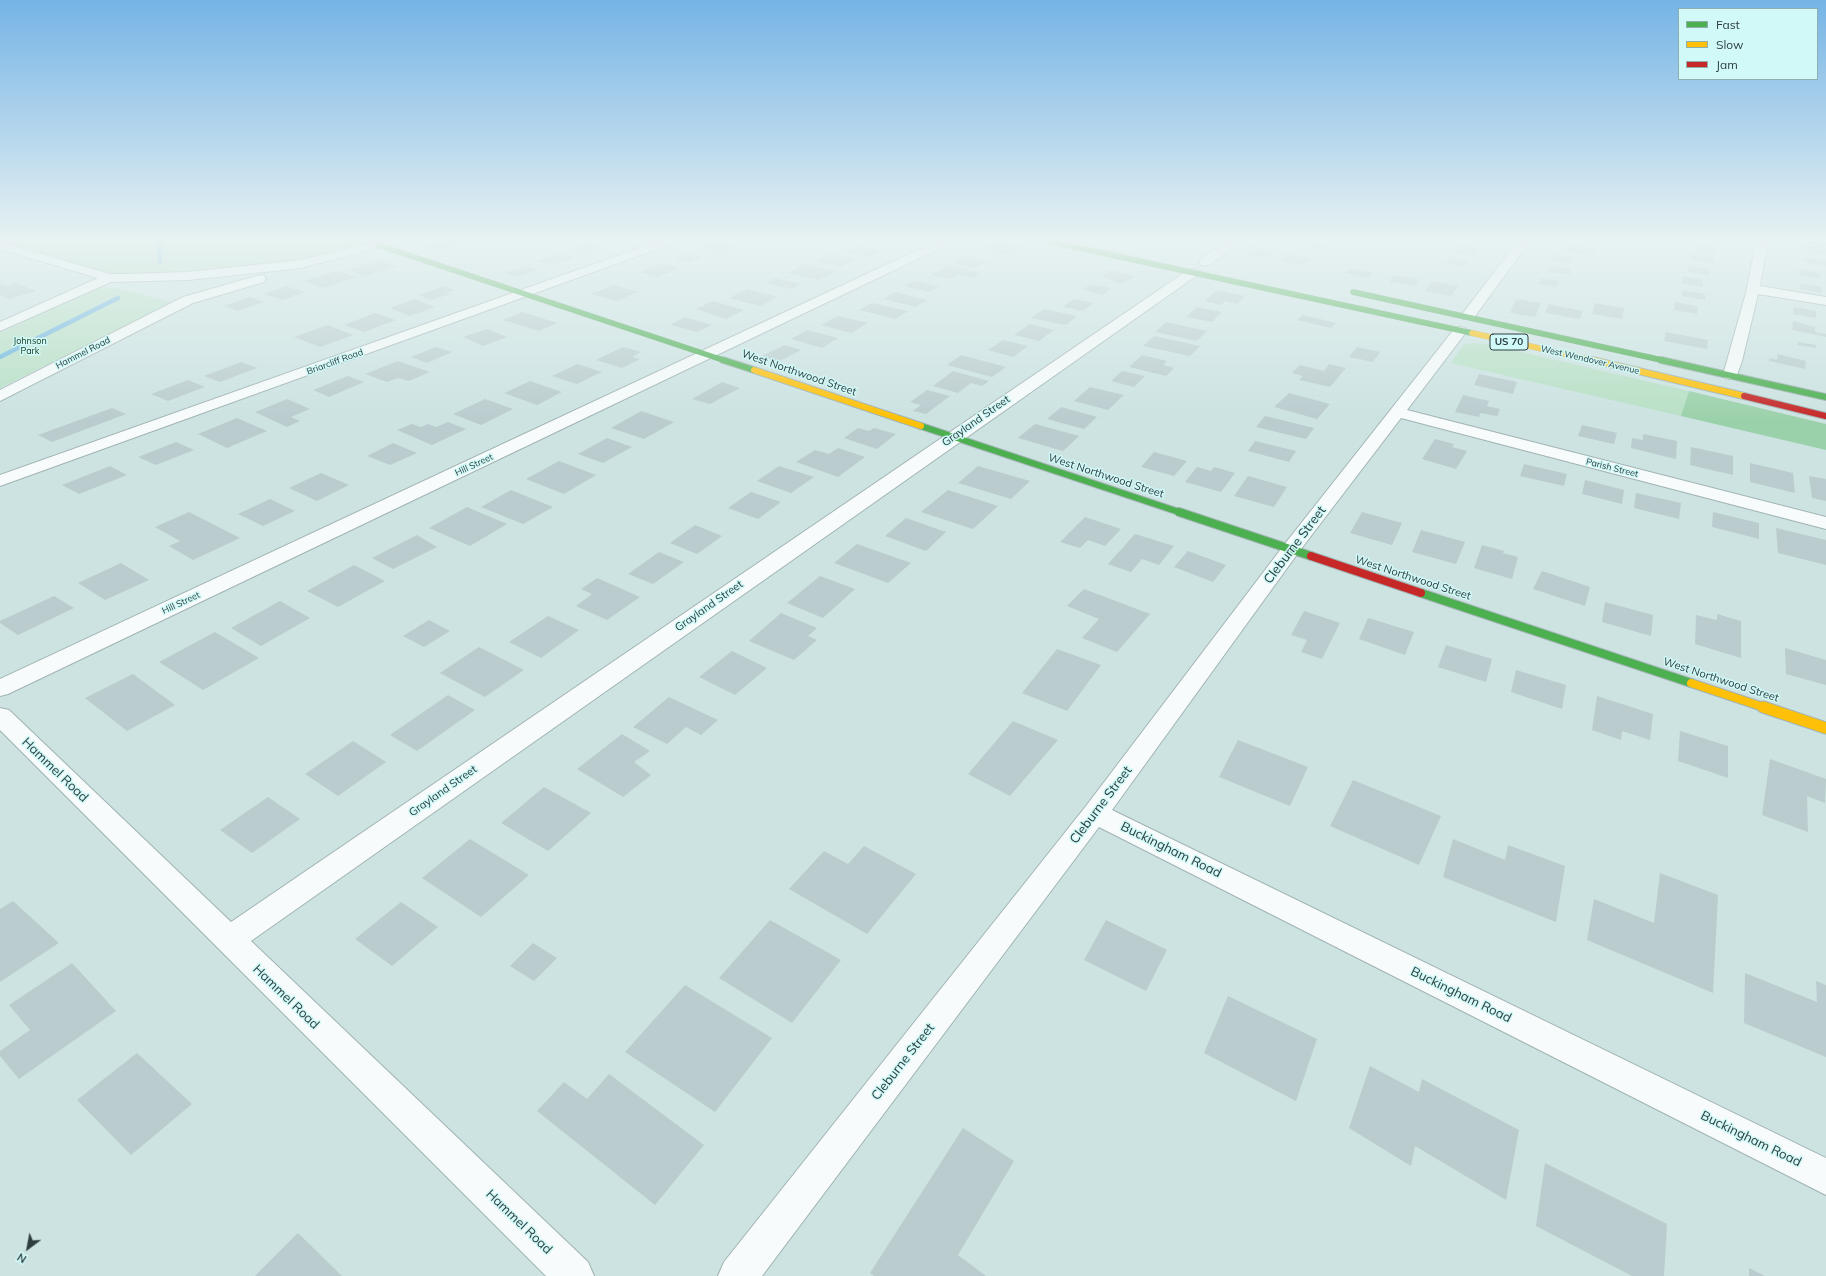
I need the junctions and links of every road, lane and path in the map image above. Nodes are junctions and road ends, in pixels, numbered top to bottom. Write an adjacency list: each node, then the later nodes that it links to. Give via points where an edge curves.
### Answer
1 (59, 301): 12 (street)
2 (187, 301): 15 (street, Hammel Road)
3 (507, 301): 20 (street, Briarcliff Road)
4 (545, 301): 13 (main road, West Northwood Street)
5 (822, 301): 13 (street, Hill Street)
6 (1147, 301): 19 (street, Grayland Street)
7 (1361, 301): 11 (main road, West Wendover Avenue / US 70)
8 (1381, 301): 11 (main road, West Wendover Avenue / US 70)
9 (1481, 301): 11 (street, Cleburne Street)
10 (1750, 301): 14 (street)
11 (1464, 323): 14 (main road, West Wendover Avenue / US 70); 17 (street, Cleburne Street); 18 (main road, West Wendover Avenue / US 70, via 1654,374)
12 (0, 327)
13 (708, 355): 19 (main road, West Northwood Street); 23 (street, Hill Street)
14 (1730, 375): 16 (main road, West Wendover Avenue / US 70)
15 (0, 396)
16 (1826, 397)
17 (1398, 412): 21 (street, Parish Street); 22 (street, Cleburne Street)
18 (1826, 416)
19 (952, 437): 22 (main road, West Northwood Street); 27 (street, Grayland Street)
20 (0, 481)
21 (1826, 523)
22 (1291, 549): 25 (main road, West Northwood Street); 26 (street, Cleburne Street)
23 (0, 688)
24 (0, 716): 27 (street, Hammel Road)
25 (1826, 728)
26 (1095, 813): 28 (street, Buckingham Road); 30 (street, Cleburne Street)
27 (228, 940): 29 (street, Hammel Road)
28 (1826, 1177)
29 (574, 1276)
30 (738, 1276)

